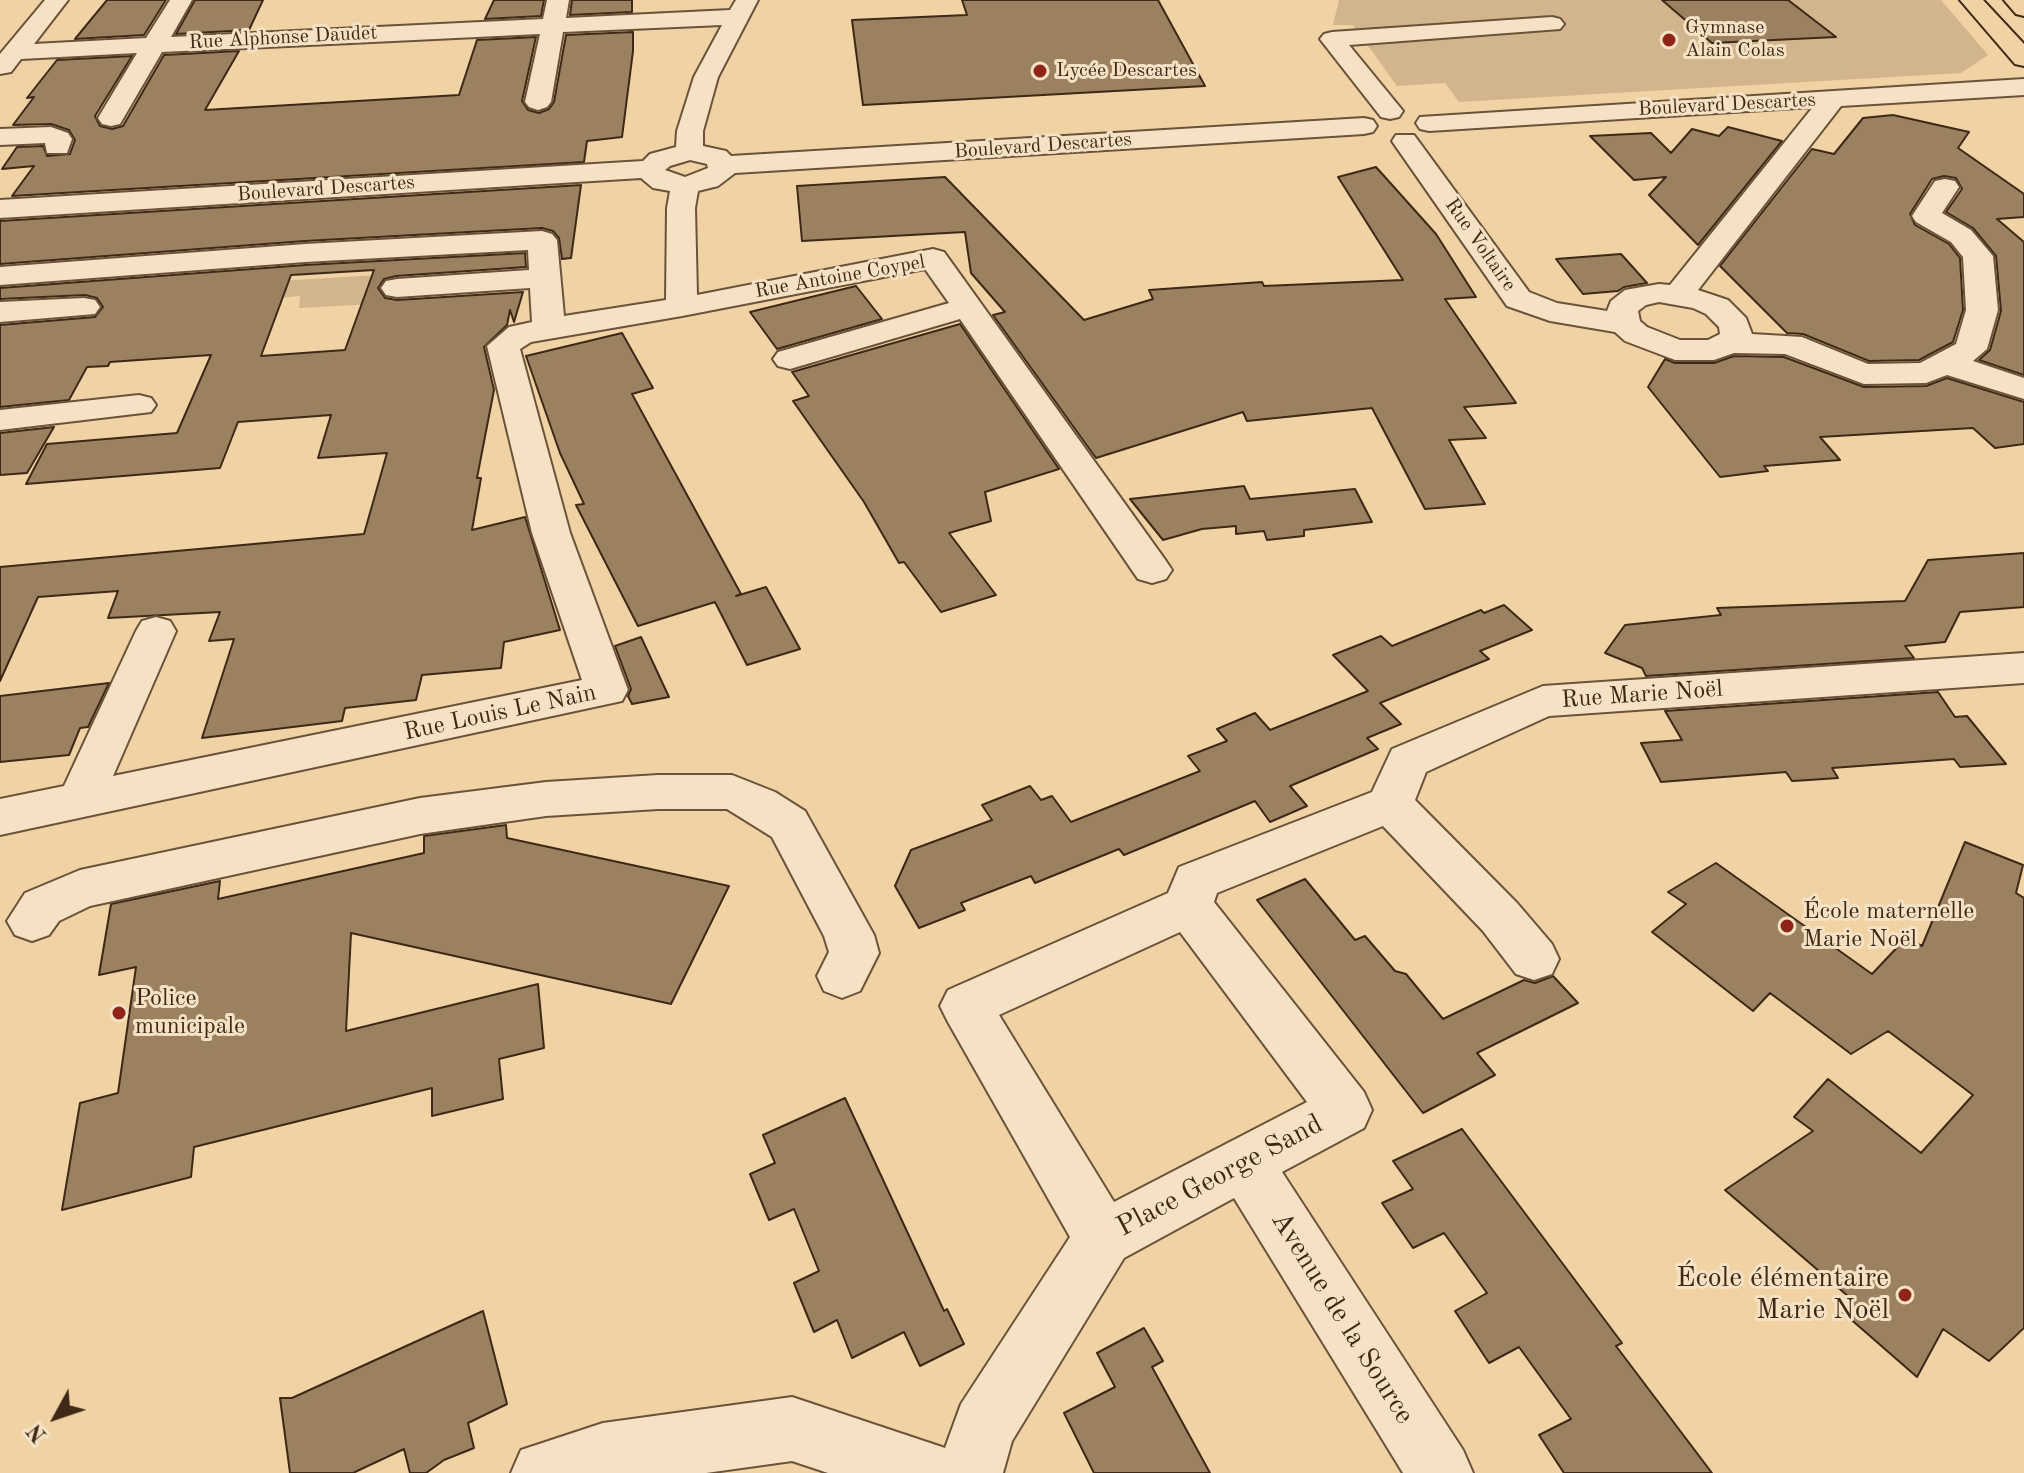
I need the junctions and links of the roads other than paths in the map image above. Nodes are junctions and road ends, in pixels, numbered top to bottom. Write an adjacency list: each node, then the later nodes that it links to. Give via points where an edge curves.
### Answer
1 (57, 0): 14 (street)
2 (181, 0): 12 (street)
3 (558, 0): 9 (street)
4 (1971, 0): 13 (main road)
5 (1991, 0): 11 (main road)
6 (2015, 0): 8 (main road)
7 (742, 9): 9 (street, Rue Alphonse Daudet); 24 (street, via 706,77)
8 (2024, 9)
9 (551, 24): 12 (street, Rue Alphonse Daudet); 17 (street)
10 (1552, 24): 18 (street, via 1332,39)
11 (2024, 35)
12 (153, 45): 14 (street, Rue Alphonse Daudet); 19 (street)
13 (2024, 59)
14 (8, 60)
15 (2024, 87): 16 (street, Boulevard Descartes)
16 (1834, 98): 21 (street, Boulevard Descartes); 33 (street)
17 (538, 102)
18 (1390, 111): 20 (street, Boulevard Descartes, via 1366,118); 21 (street, Boulevard Descartes, via 1409,113)
19 (111, 118)
20 (1364, 126): 21 (street, Boulevard Descartes, via 1384,138); 25 (street, Boulevard Descartes)
21 (1417, 132): 38 (street, Rue Voltaire, via 1518,299 1550,311)
22 (0, 137): 23 (street, via 51,135 59,139)
23 (57, 147)
24 (689, 152): 25 (street, via 716,157); 26 (street, via 660,160)
25 (723, 165): 27 (street, via 717,176)
26 (651, 169): 27 (street, via 663,182); 29 (street, Boulevard Descartes)
27 (685, 185): 35 (street)
28 (1945, 187): 42 (street, via 1926,216 1961,236 1978,256 1982,310 1971,349)
29 (0, 209)
30 (0, 276): 31 (street, via 542,240)
31 (545, 278): 32 (street); 39 (street)
32 (397, 288)
33 (1679, 294): 38 (street, via 1629,300 1622,308); 40 (street, via 1730,317 1736,335)
34 (84, 307): 37 (street)
35 (682, 307): 36 (street, Rue Antoine Coypel, via 933,258); 39 (street, Rue Louis Le Nain)
36 (968, 307): 41 (street); 46 (street, Rue Antoine Coypel)
37 (0, 312)
38 (1625, 324): 40 (street, via 1652,343 1675,350 1714,350)
39 (549, 328): 49 (street, Rue Louis Le Nain, via 520,334 503,346 551,533 607,690)
40 (1729, 343): 42 (street, via 1790,344 1864,374 1926,373)
41 (790, 359)
42 (1944, 363): 43 (street)
43 (2024, 389)
44 (139, 405): 45 (street)
45 (0, 420)
46 (1152, 570)
47 (156, 631): 49 (street)
48 (2024, 668): 50 (street, Rue Marie Noël, via 1543,701 1408,761)
49 (80, 800): 51 (street, Rue Louis Le Nain)
50 (1390, 804): 52 (street, via 1196,881); 54 (street)
51 (0, 817)
52 (1189, 906): 56 (street, Place George Sand, via 1345,1110); 57 (street, Place George Sand, via 966,1006)
53 (32, 921): 55 (street, via 42,907 80,889 420,816 546,799 732,792 789,824 849,935 854,953)
54 (1534, 959)
55 (842, 976)
56 (1244, 1163): 57 (street, Place George Sand); 61 (street, Avenue de la Source)
57 (1103, 1238): 60 (street, via 984,1427)
58 (544, 1473): 59 (street, via 603,1455 792,1429)
59 (927, 1473)
60 (970, 1473)
61 (1440, 1473)

